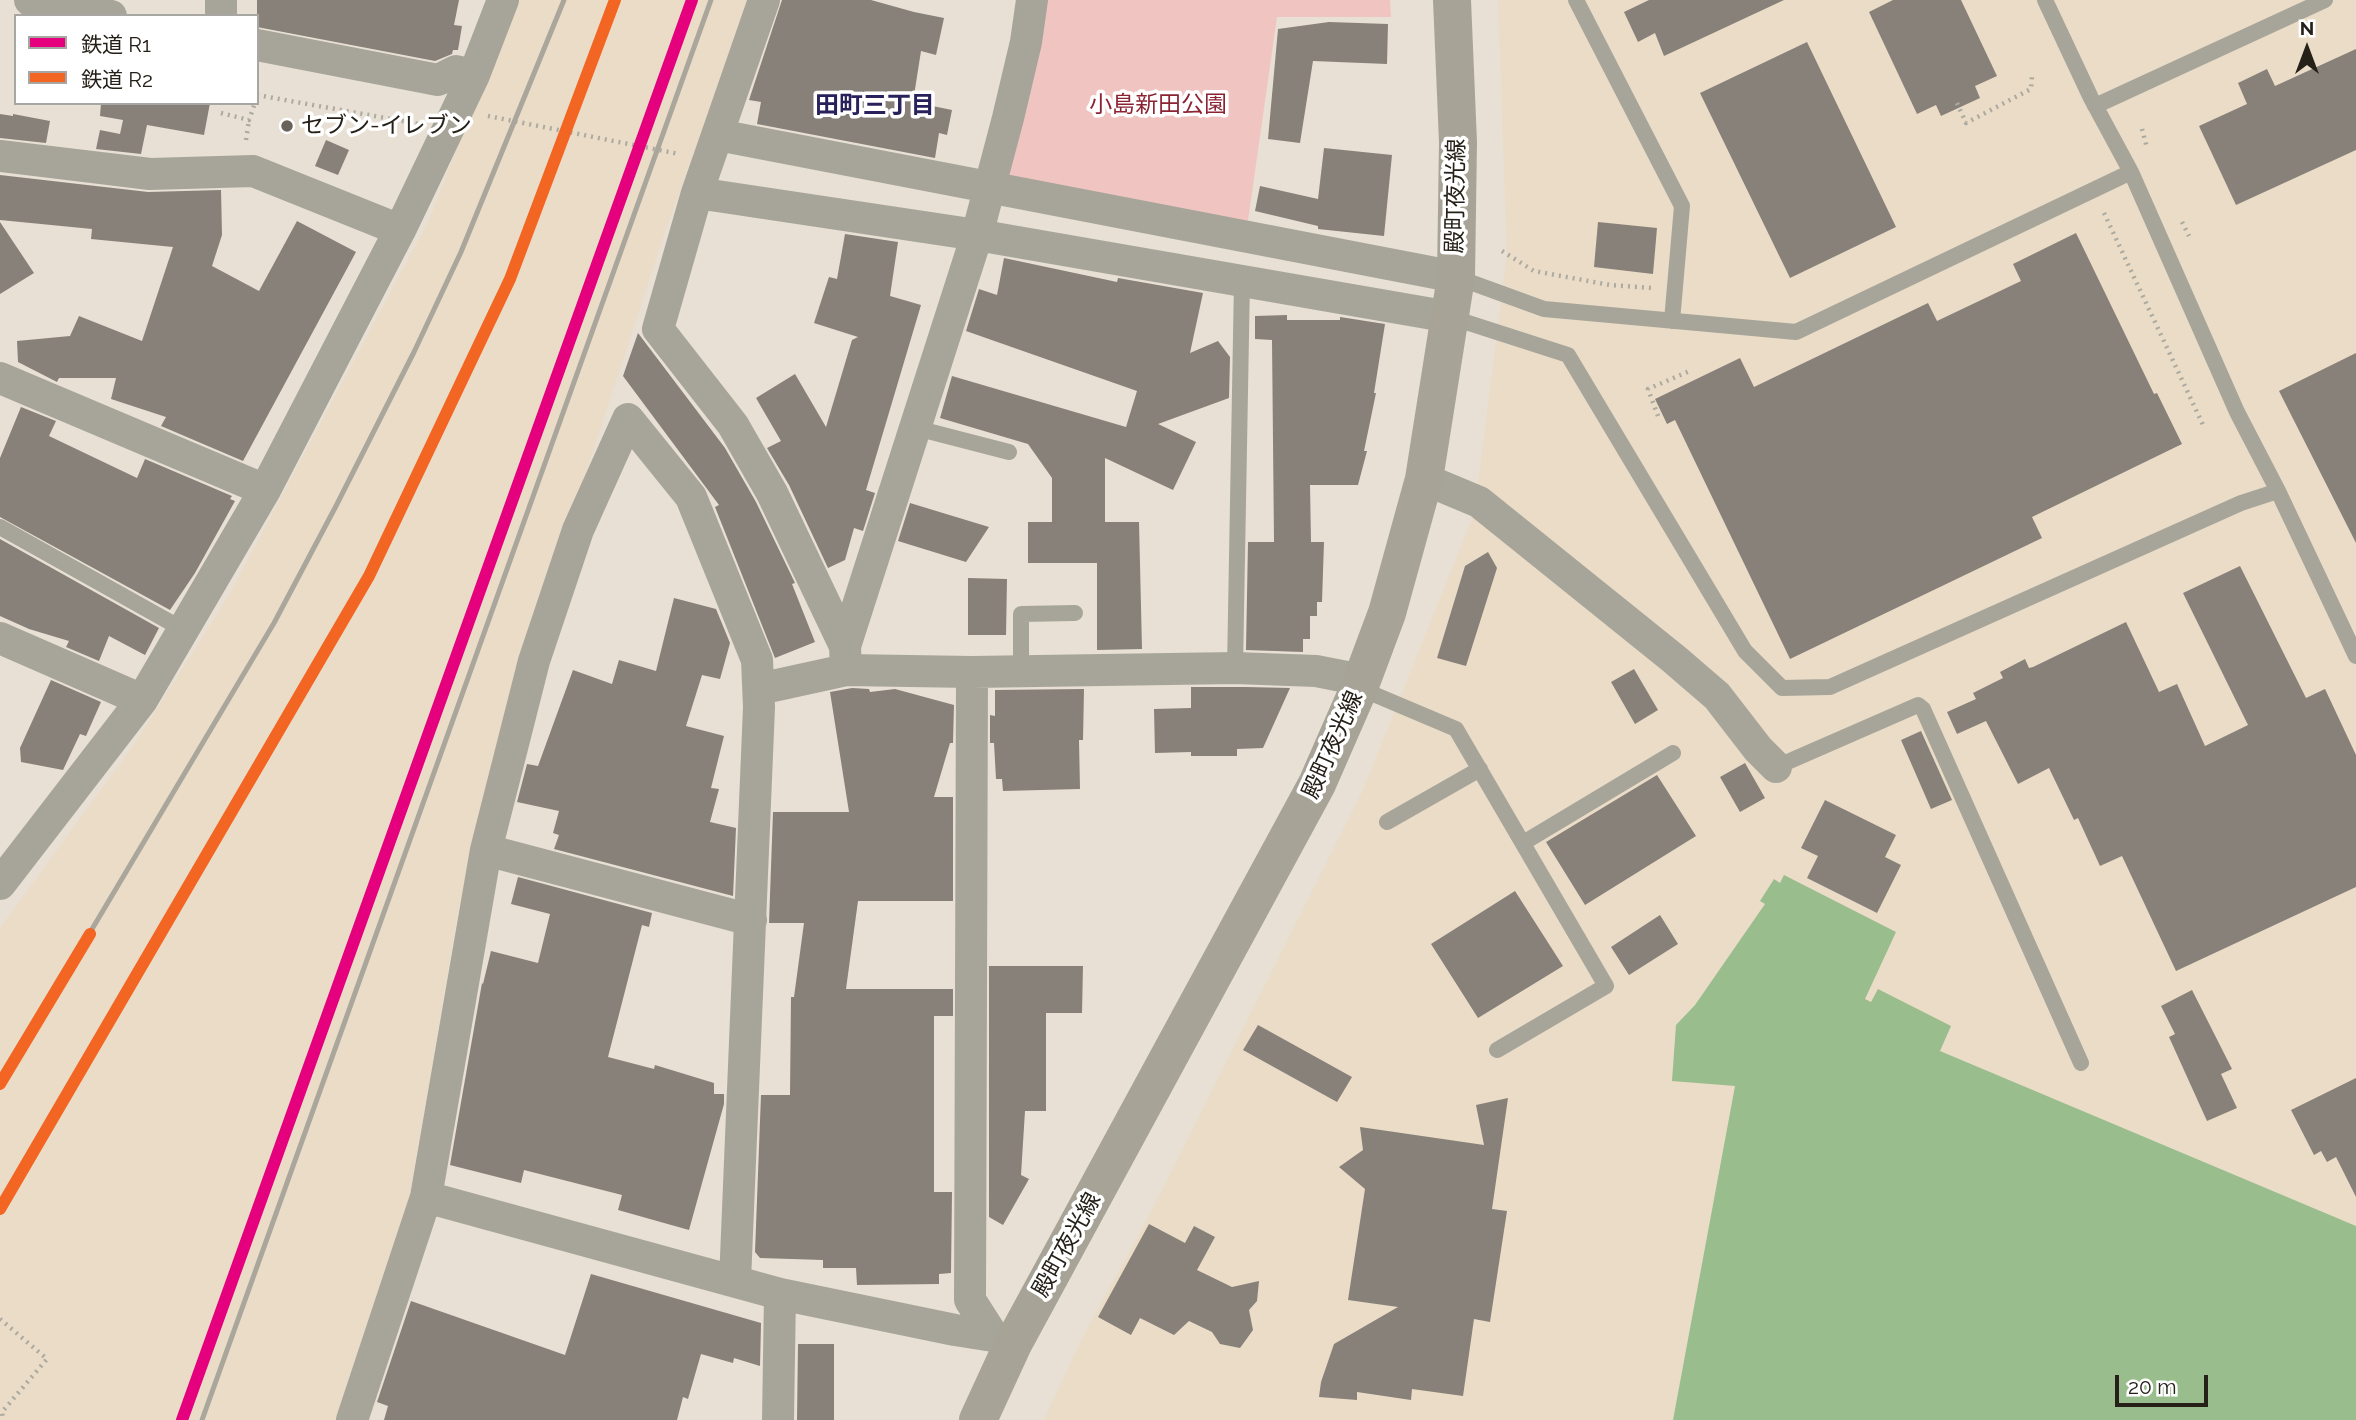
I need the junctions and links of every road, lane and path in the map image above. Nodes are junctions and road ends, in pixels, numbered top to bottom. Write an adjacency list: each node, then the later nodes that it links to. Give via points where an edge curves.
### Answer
1 (30, 0): 9 (street)
2 (503, 0): 11 (street)
3 (764, 0): 19 (street)
4 (1032, 0): 22 (street)
5 (1452, 0): 28 (street, 殿町夜光線, via 1458,142)
6 (1576, 0): 32 (lane, via 1682,206)
7 (2045, 0): 16 (lane)
8 (2325, 0): 16 (lane)
9 (101, 14)
10 (259, 44): 11 (street, via 438,80 456,71)
11 (474, 75): 25 (street)
12 (2032, 76): 14 (path, via 2031,89 1966,123)
13 (259, 95): 18 (path)
14 (1957, 103)
15 (253, 105): 17 (path, via 249,120)
16 (2095, 106): 21 (lane)
17 (221, 113)
18 (420, 124)
19 (718, 135): 22 (street); 23 (street)
20 (0, 156): 25 (street, via 150,174 253,171)
21 (2131, 172): 32 (lane, via 1796,332); 41 (lane, via 2237,412)
22 (990, 188): 26 (street); 28 (street)
23 (697, 193): 26 (street); 47 (street, via 657,329 733,425 783,514)
24 (2104, 213): 36 (path)
25 (400, 230): 40 (street)
26 (978, 235): 29 (street); 37 (street)
27 (1502, 251): 30 (path, via 1534,271)
28 (1456, 277): 31 (street, 殿町夜光線); 32 (lane, via 1544,309)
29 (1242, 281): 31 (street); 48 (lane)
30 (1656, 289)
31 (1450, 317): 39 (street, 殿町夜光線); 41 (lane, via 1568,355 1745,651 1782,688 1830,687 2241,503)
32 (1672, 321)
33 (1692, 370): 35 (path, via 1648,389)
34 (0, 378): 40 (street)
35 (1658, 416)
36 (2204, 427)
37 (916, 428): 38 (lane); 47 (street)
38 (1009, 452)
39 (1424, 479): 51 (street, 殿町夜光線, via 1387,613); 55 (street, via 1479,502 1653,642 1717,696)
40 (265, 490): 44 (street)
41 (2278, 491): 46 (lane)
42 (0, 527): 44 (lane)
43 (1075, 613): 49 (lane, via 1021,614)
44 (184, 630): 53 (street)
45 (0, 638): 53 (street)
46 (2356, 656)
47 (846, 658): 50 (street); 52 (street)
48 (1235, 667): 49 (street); 51 (street, via 1316,671)
49 (1021, 671): 50 (street)
50 (972, 672): 68 (street, via 970,1300)
51 (1360, 684): 56 (lane, via 1457,729); 68 (street, 殿町夜光線, via 1317,784)
52 (759, 689): 59 (street, via 757,660 691,497 628,419 578,530 534,661); 61 (street)
53 (142, 700): 60 (street)
54 (1673, 753): 58 (lane)
55 (1776, 767): 63 (lane, via 1918,705 1923,709)
56 (1480, 769): 57 (lane); 58 (lane)
57 (1387, 822)
58 (1523, 843): 62 (lane, via 1606,986)
59 (486, 850): 61 (street); 64 (street)
60 (0, 884)
61 (751, 920): 65 (street)
62 (1497, 1049)
63 (2081, 1063)
64 (426, 1198): 65 (street); 70 (street)
65 (735, 1280): 66 (street)
66 (780, 1294): 68 (street); 71 (street)
67 (0, 1319): 69 (path, via 47,1359 2,1412)
68 (1003, 1340): 72 (street, 殿町夜光線)
69 (4, 1420)
70 (352, 1420)
71 (778, 1420)
72 (978, 1420)

